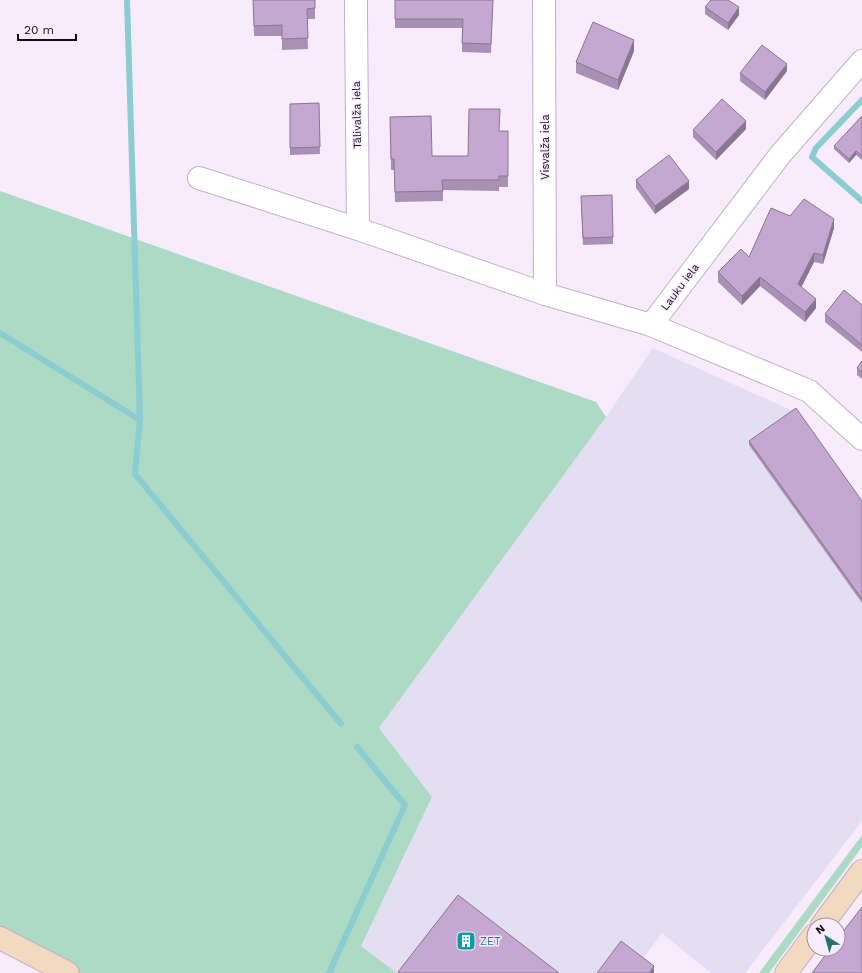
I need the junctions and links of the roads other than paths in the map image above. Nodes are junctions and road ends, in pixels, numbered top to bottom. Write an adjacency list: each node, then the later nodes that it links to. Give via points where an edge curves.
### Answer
1 (356, 0): 5 (street, Tālivalža iela)
2 (544, 0): 6 (street, Visvalža iela)
3 (862, 61): 7 (street, Lauku iela, via 780,155)
4 (199, 178): 5 (street)
5 (358, 229): 6 (street)
6 (545, 294): 7 (street)
7 (651, 325): 8 (street, via 809,391)
8 (862, 439)
9 (862, 871): 10 (main road)
10 (828, 917)
11 (0, 938): 13 (main road)
12 (806, 946): 14 (main road)
13 (68, 973)
14 (786, 973)

